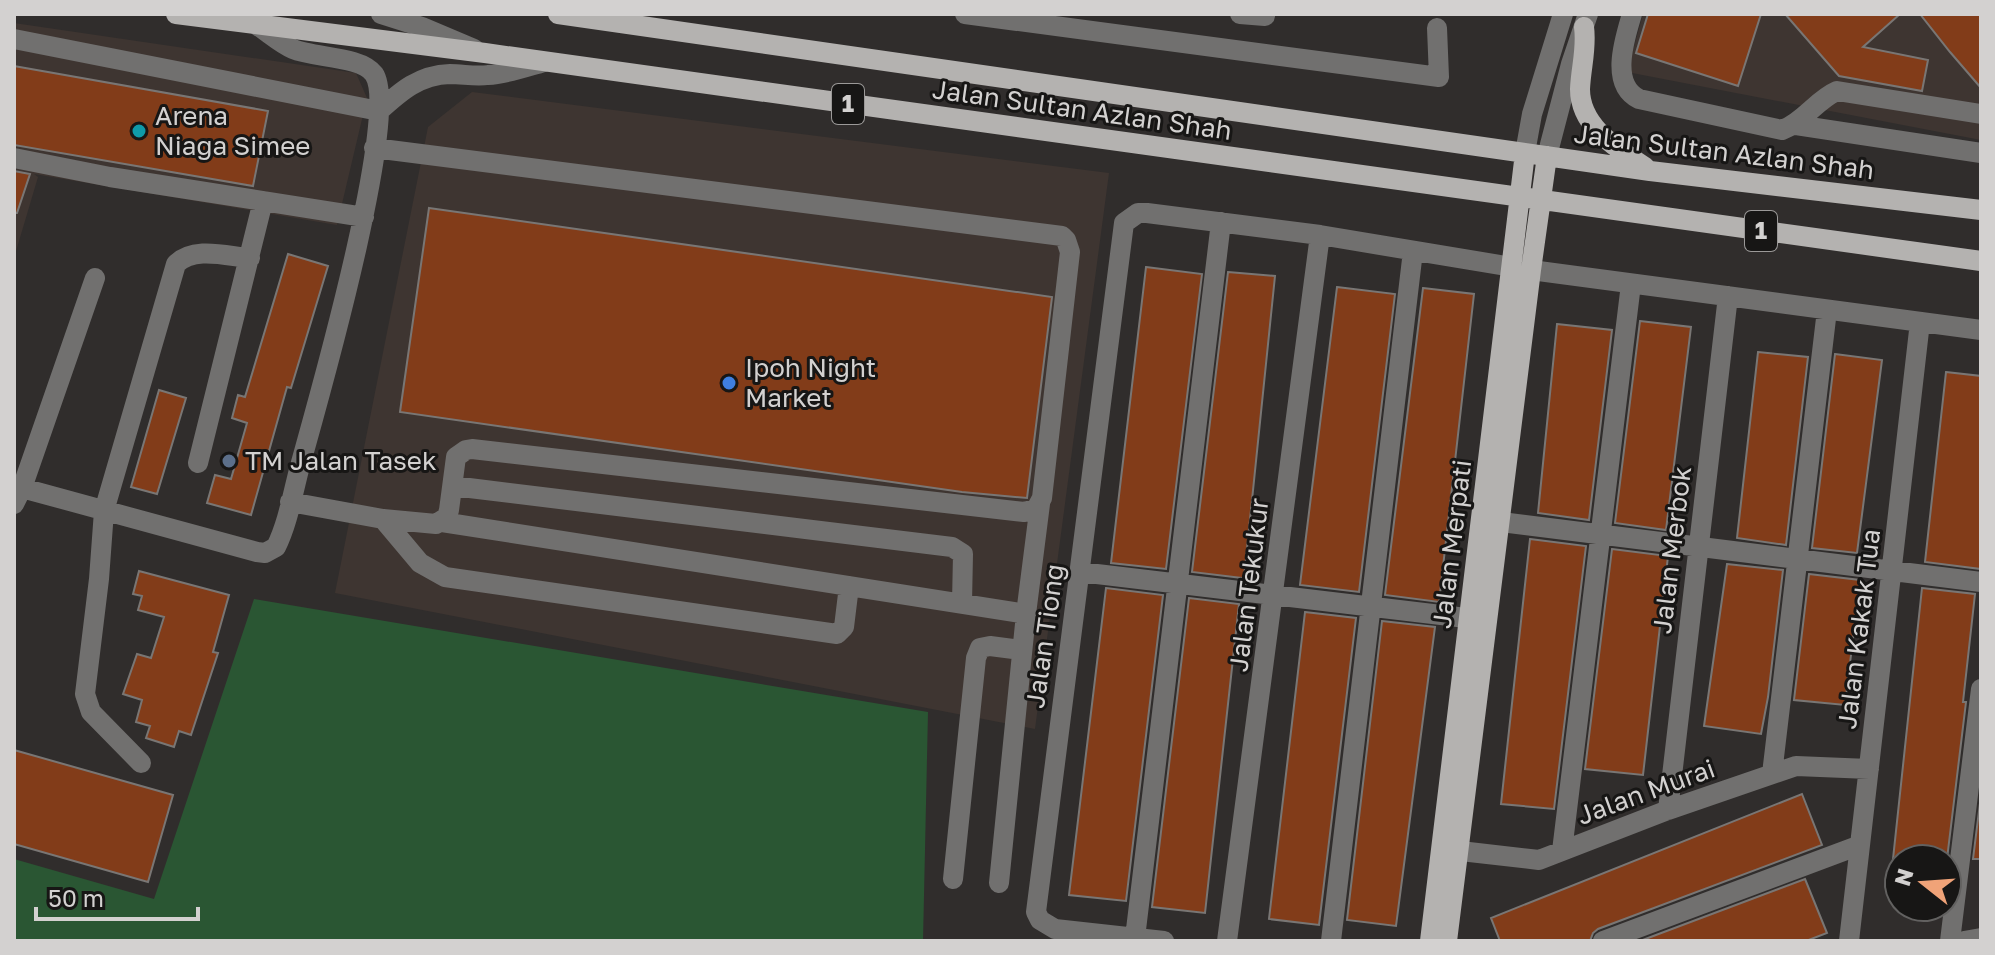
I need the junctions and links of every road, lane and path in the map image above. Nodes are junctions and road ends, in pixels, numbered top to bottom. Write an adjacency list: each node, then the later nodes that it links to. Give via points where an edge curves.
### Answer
1 (176, 14): 10 (main road, Jalan Sultan Azlan Shah / 1)
2 (381, 14): 13 (street)
3 (558, 14): 19 (main road, Jalan Sultan Azlan Shah / 1)
4 (965, 14): 11 (street, via 1439,77)
5 (1240, 14): 8 (street)
6 (1563, 14): 19 (street)
7 (1632, 14): 17 (street, via 1620,56 1634,97 1782,130)
8 (1265, 16)
9 (1586, 20): 21 (street); 23 (main road, via 1580,92 1584,108 1603,136)
10 (258, 26): 13 (main road, Jalan Sultan Azlan Shah / 1); 15 (street, via 293,49 363,65 378,86)
11 (1437, 28)
12 (14, 39): 15 (street)
13 (485, 53): 14 (main road, Jalan Sultan Azlan Shah / 1)
14 (544, 62): 15 (street, via 489,75 423,79); 24 (main road, Jalan Sultan Azlan Shah / 1)
15 (379, 111): 18 (street)
16 (1981, 114): 17 (street, via 1837,91)
17 (1796, 125): 20 (street)
18 (374, 148): 28 (street); 45 (street, via 1062,236 1070,252)
19 (1525, 153): 21 (main road, Jalan Sultan Azlan Shah / 1); 24 (main road, Jalan Merpati)
20 (1981, 153)
21 (1547, 156): 23 (main road, Jalan Sultan Azlan Shah / 1); 25 (main road)
22 (14, 158): 26 (street)
23 (1650, 171): 27 (main road, Jalan Sultan Azlan Shah / 1)
24 (1520, 196): 25 (main road, Jalan Sultan Azlan Shah / 1); 34 (main road, Jalan Merpati)
25 (1541, 199): 33 (main road, Jalan Sultan Azlan Shah / 1); 34 (main road)
26 (263, 201): 28 (street); 32 (street)
27 (1981, 210)
28 (364, 217): 44 (street)
29 (1221, 222): 30 (street); 54 (street, Jalan Tiong, via 1138,213 1124,223); 56 (street)
30 (1320, 235): 31 (street); 58 (street, Jalan Tekukur)
31 (1413, 251): 34 (street); 60 (street)
32 (250, 258): 41 (street); 46 (street, via 197,253 176,264)
33 (1981, 261)
34 (1521, 268): 36 (street); 48 (main road, Jalan Merpati)
35 (95, 278): 43 (street)
36 (1631, 284): 37 (street); 50 (street)
37 (1728, 296): 38 (street); 51 (street, Jalan Merbok)
38 (1827, 310): 39 (street); 52 (street)
39 (1920, 322): 40 (street); 53 (street, Jalan Kakak Tua)
40 (1981, 330)
41 (198, 463)
42 (453, 486): 45 (street, via 456,457 472,449 1024,512); 49 (street); 59 (street, via 952,547 963,554)
43 (18, 496): 46 (street)
44 (290, 502): 46 (street, via 279,542 265,553); 47 (street)
45 (1040, 504): 61 (street)
46 (104, 511): 65 (street, via 85,694 91,712)
47 (383, 519): 49 (street); 57 (street, via 420,563 445,577 837,634 844,627)
48 (1490, 520): 50 (street); 62 (main road, Jalan Merpati)
49 (442, 522): 57 (street)
50 (1601, 534): 51 (street); 71 (street)
51 (1699, 547): 52 (street); 68 (street, Jalan Merbok)
52 (1797, 559): 53 (street); 67 (street)
53 (1892, 571): 55 (street); 66 (street, Jalan Kakak Tua)
54 (1080, 572): 56 (street); 74 (street, Jalan Tiong, via 1036,912 1046,926)
55 (1981, 582)
56 (1177, 583): 58 (street); 75 (street)
57 (849, 586): 59 (street)
58 (1274, 595): 60 (street); 78 (street, Jalan Tekukur)
59 (962, 603): 61 (street)
60 (1371, 606): 62 (street); 79 (street)
61 (1026, 614): 63 (street)
62 (1478, 619): 70 (main road, Jalan Merpati)
63 (1021, 650): 72 (street, via 990,646 980,648 976,658); 73 (street)
64 (1981, 689): 84 (street)
65 (141, 763)
66 (1869, 769): 67 (street, Jalan Murai, via 1803,765); 69 (street, Jalan Kakak Tua)
67 (1772, 774): 68 (street, Jalan Murai)
68 (1668, 810): 71 (street, Jalan Murai)
69 (1860, 845): 82 (street); 83 (street, Jalan Kakak Tua)
70 (1450, 850): 71 (street, Jalan Murai, via 1539,860); 80 (main road, Jalan Merpati); 81 (main road, Jalan Merpati)
71 (1562, 851)
72 (953, 879)
73 (999, 883)
74 (1111, 938): 75 (street, Jalan Tiong)
75 (1135, 938): 77 (street, Jalan Tiong)
76 (1981, 938): 85 (street)
77 (1164, 941)
78 (1227, 941)
79 (1331, 941)
80 (1430, 941)
81 (1447, 941)
82 (1603, 941)
83 (1849, 941)
84 (1950, 941)
85 (1964, 941)

